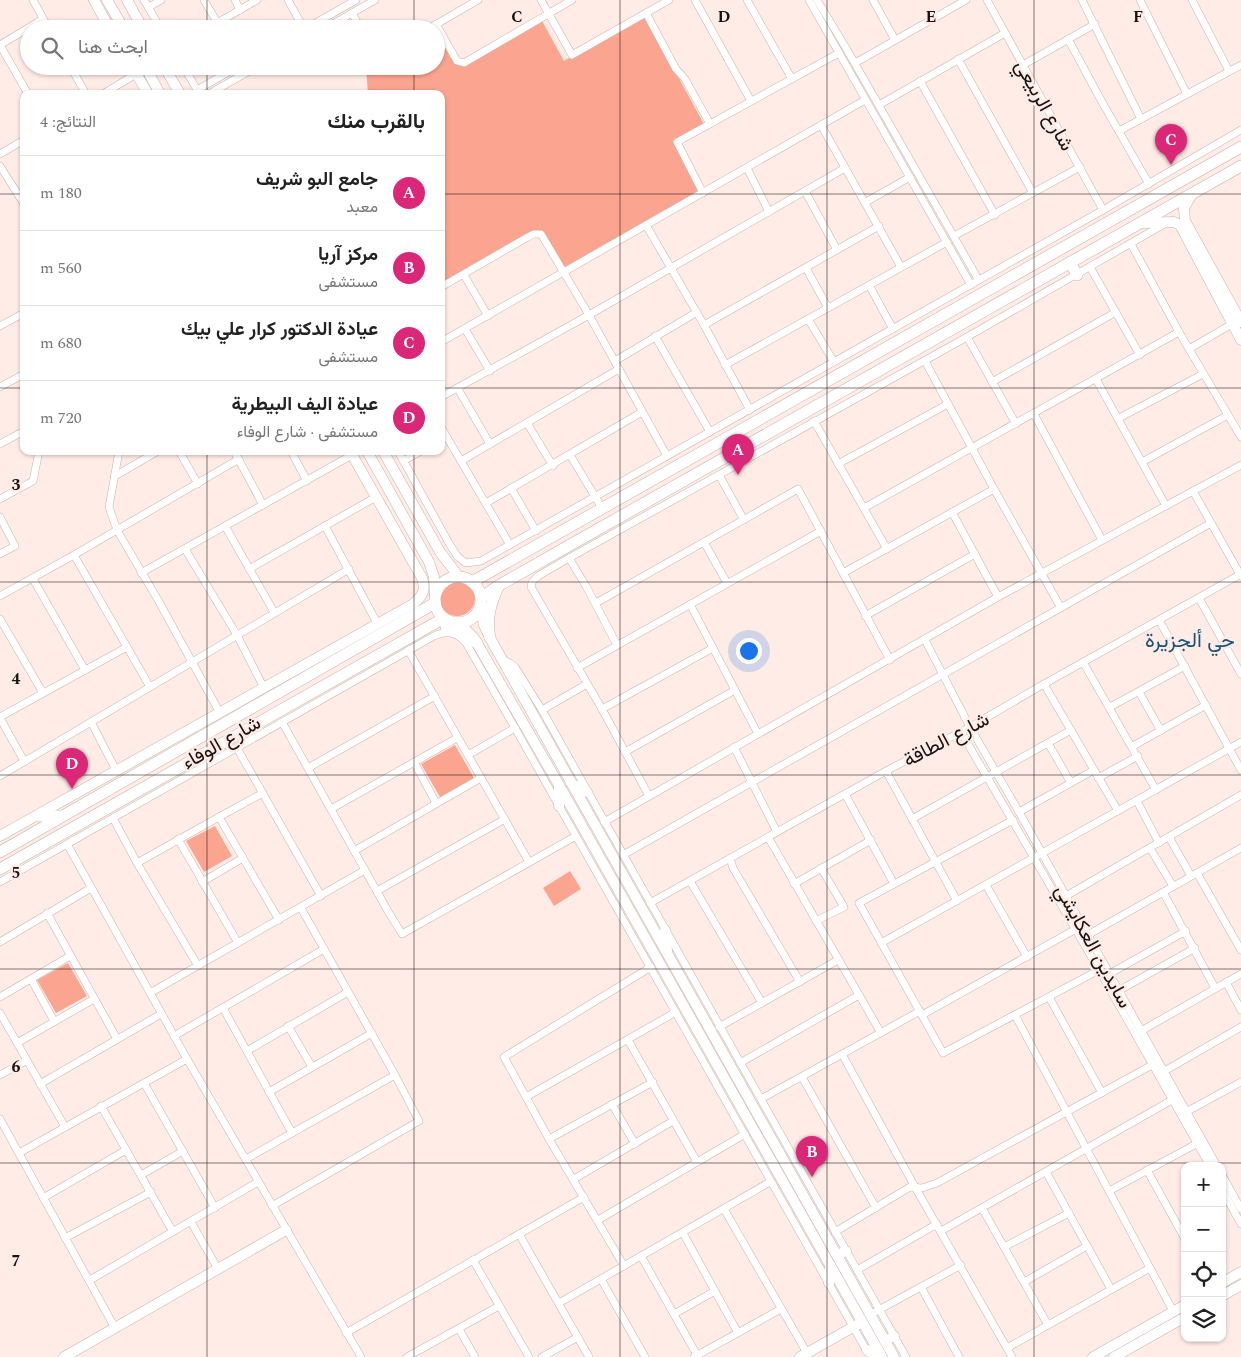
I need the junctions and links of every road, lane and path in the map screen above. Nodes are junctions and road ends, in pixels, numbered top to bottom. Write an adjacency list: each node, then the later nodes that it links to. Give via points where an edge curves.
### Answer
1 (33, 0): 33 (street)
2 (94, 0): 34 (main road)
3 (108, 0): 35 (main road)
4 (127, 0): 36 (main road)
5 (144, 0): 28 (street)
6 (161, 0): 28 (street)
7 (204, 0): 38 (street)
8 (234, 0): 29 (street)
9 (257, 0): 29 (street)
10 (288, 0): 40 (street)
11 (356, 0): 27 (street)
12 (375, 0): 30 (street)
13 (478, 0): 44 (street)
14 (541, 0): 31 (street)
15 (572, 0): 31 (street)
16 (696, 0): 81 (street)
17 (747, 0): 68 (street)
18 (809, 0): 52 (street)
19 (817, 0): 54 (street)
20 (874, 0): 50 (street)
21 (966, 0): 50 (street)
22 (987, 0): 47 (street, شارع الربيعي)
23 (1082, 0): 45 (street)
24 (1140, 0): 79 (street)
25 (1192, 0): 57 (street)
26 (665, 1): 32 (street)
27 (346, 2): 41 (street)
28 (148, 7): 37 (street)
29 (240, 10): 39 (street)
30 (352, 13): 42 (street); 43 (street)
31 (549, 14): 32 (street, via 572,56); 49 (street, via 464,63 457,61)
32 (646, 14): 84 (street)
33 (44, 19)
34 (105, 20)
35 (119, 20)
36 (138, 20)
37 (156, 20)
38 (216, 20)
39 (227, 20)
40 (300, 20)
41 (319, 20)
42 (340, 20)
43 (356, 20)
44 (443, 20)
45 (1095, 24): 48 (street); 83 (street)
46 (20, 33): 51 (street)
47 (1006, 33): 53 (street); 55 (street, شارع الربيعي)
48 (1068, 39): 55 (street); 87 (street)
49 (445, 40)
50 (895, 40): 54 (street)
51 (0, 45): 70 (street)
52 (839, 53): 68 (street); 80 (street)
53 (958, 59): 69 (street); 100 (street)
54 (855, 63): 82 (street)
55 (1023, 65): 93 (street, شارع الربيعي)
56 (1241, 65): 57 (street)
57 (1229, 71): 79 (street)
58 (75, 75): 71 (street)
59 (129, 75): 72 (street)
60 (137, 75): 73 (main road)
61 (150, 75): 67 (main road)
62 (165, 75): 67 (main road, via 164,79)
63 (169, 75): 75 (main road)
64 (188, 75): 76 (street)
65 (225, 75): 77 (street)
66 (242, 75): 78 (street)
67 (152, 79): 74 (main road)
68 (792, 79): 81 (street)
69 (920, 81): 82 (street); 106 (street)
70 (26, 90)
71 (84, 90)
72 (116, 90)
73 (146, 90)
74 (158, 90)
75 (178, 90)
76 (197, 90)
77 (201, 90)
78 (216, 90)
79 (1187, 94): 83 (street)
80 (865, 100): 85 (street); 96 (street)
81 (751, 101): 84 (street)
82 (879, 105): 111 (street)
83 (1141, 119): 87 (street)
84 (710, 124): 99 (street, via 677,142)
85 (821, 125): 94 (street); 95 (street)
86 (1241, 130): 97 (street)
87 (1119, 131): 97 (street)
88 (20, 142): 90 (street)
89 (1241, 147): 122 (main road)
90 (1, 152)
91 (0, 166): 102 (street)
92 (1241, 166): 101 (main road)
93 (1080, 167): 100 (street); 104 (street, شارع الربيعي)
94 (747, 168): 99 (street); 105 (street)
95 (845, 168): 98 (street); 103 (street)
96 (910, 177): 103 (street); 112 (street)
97 (1149, 184): 104 (street)
98 (805, 191): 105 (street); 114 (street)
99 (703, 193): 109 (street)
100 (1033, 193): 106 (street)
101 (1192, 194): 108 (main road); 115 (main road, via 1183,216)
102 (20, 197)
103 (866, 202): 110 (street)
104 (1103, 210): 125 (street)
105 (769, 212): 117 (street)
106 (994, 215): 111 (street)
107 (1168, 222): 108 (main road); 113 (street); 115 (main road, via 1180,225)
108 (1142, 223): 116 (main road)
109 (646, 225): 117 (street); 121 (street)
110 (879, 226): 114 (street); 118 (street)
111 (954, 236): 125 (street)
112 (947, 242): 118 (street); 126 (street)
113 (1131, 244): 119 (street); 146 (street)
114 (837, 250): 120 (street)
115 (1199, 253): 141 (main road)
116 (1070, 262): 124 (main road); 129 (main road)
117 (671, 267): 134 (street); 137 (street)
118 (901, 267): 128 (street)
119 (1090, 267): 124 (street); 135 (street)
120 (806, 268): 133 (street); 142 (street)
121 (564, 272): 123 (street, via 541,234 534,234); 137 (street); 138 (street)
122 (1016, 274): 129 (main road, via 1016,285); 130 (main road)
123 (464, 275): 127 (street); 138 (street)
124 (1077, 275): 148 (street)
125 (978, 280): 126 (street)
126 (971, 284): 131 (street)
127 (445, 285)
128 (869, 285): 133 (street); 145 (street)
129 (1025, 287): 132 (main road)
130 (981, 294): 132 (main road, via 988,294 991,298); 139 (main road)
131 (934, 306): 139 (street); 145 (street)
132 (990, 307): 182 (main road)
133 (828, 308): 140 (street)
134 (697, 312): 142 (street); 147 (street)
135 (1116, 312): 152 (street); 162 (street)
136 (20, 315): 143 (street)
137 (589, 315): 154 (street); 158 (street)
138 (488, 316): 144 (street)
139 (941, 317): 216 (main road)
140 (808, 319): 155 (street); 156 (street)
141 (1236, 323): 150 (main road); 151 (street)
142 (704, 325): 156 (street)
143 (0, 326)
144 (465, 328): 149 (street); 158 (street)
145 (893, 328): 155 (street)
146 (1179, 332): 151 (street); 152 (street)
147 (655, 336): 154 (street); 175 (street)
148 (967, 337): 153 (street); 162 (street)
149 (445, 340)
150 (1241, 340)
151 (1189, 349): 159 (street)
152 (1140, 355): 161 (street)
153 (925, 360): 166 (street); 172 (street)
154 (615, 361): 157 (street)
155 (834, 362): 167 (street)
156 (725, 365): 167 (street)
157 (619, 369): 168 (street); 173 (street)
158 (490, 371): 164 (street)
159 (1203, 374): 170 (street); 171 (street)
160 (20, 376): 163 (street)
161 (1096, 379): 169 (street); 171 (street)
162 (992, 382): 174 (street)
163 (0, 387)
164 (458, 389): 165 (street); 180 (street)
165 (445, 396)
166 (948, 404): 181 (street); 201 (street)
167 (750, 410): 175 (street)
168 (642, 412): 195 (street); 196 (street)
169 (1034, 414): 174 (street); 232 (street)
170 (1228, 415): 177 (street); 200 (street)
171 (1119, 418): 200 (street)
172 (814, 421): 182 (street); 201 (street)
173 (527, 423): 180 (street); 203 (street)
174 (1016, 424): 181 (street)
175 (710, 432): 196 (street)
176 (20, 433): 179 (street)
177 (1241, 437)
178 (445, 440): 199 (street)
179 (0, 444)
180 (490, 444): 199 (street)
181 (972, 448): 209 (street); 221 (street)
182 (749, 451): 204 (street); 231 (main road)
183 (37, 455): 214 (street, via 33,481)
184 (118, 455): 205 (street)
185 (151, 455): 205 (street)
186 (181, 455): 207 (street)
187 (236, 455): 197 (street)
188 (293, 455): 206 (street)
189 (348, 455): 206 (street)
190 (352, 455): 212 (main road)
191 (369, 455): 215 (main road)
192 (385, 455): 211 (main road)
193 (400, 455): 198 (street)
194 (412, 455): 198 (street)
195 (570, 455): 203 (street); 213 (street)
196 (667, 456): 213 (street)
197 (239, 459): 207 (street); 218 (street)
198 (403, 460): 234 (street, via 458,557 474,563)
199 (461, 461): 217 (street)
200 (1142, 462): 219 (street)
201 (838, 464): 221 (street)
202 (1241, 465): 210 (street)
203 (553, 466): 208 (street)
204 (719, 474): 224 (street); 238 (street)
205 (115, 476): 228 (street, via 109,507)
206 (308, 481): 218 (street)
207 (198, 484): 228 (street)
208 (511, 488): 217 (street); 229 (street)
209 (994, 489): 222 (street); 245 (street)
210 (1193, 491): 219 (street); 225 (street)
211 (408, 495): 215 (main road, via 403,502); 247 (main road, via 445,559)
212 (376, 497): 227 (street); 266 (main road, via 422,578 424,588 422,597)
213 (595, 497): 220 (street); 229 (street)
214 (0, 499)
215 (396, 502): 255 (main road, via 432,570)
216 (613, 502): 220 (main road); 231 (main road, via 586,521 585,529)
217 (486, 504): 234 (street)
218 (263, 505): 226 (street)
219 (1166, 506): 232 (street)
220 (602, 508): 249 (main road)
221 (864, 508): 236 (street)
222 (952, 512): 236 (street); 239 (street)
223 (0, 517): 237 (street, via 15,546)
224 (744, 520): 230 (street, via 798,489); 233 (street)
225 (1211, 523): 246 (street); 259 (street)
226 (225, 526): 235 (street); 241 (street)
227 (325, 526): 241 (street); 242 (street)
228 (118, 530): 240 (street); 243 (street)
229 (536, 531): 234 (street)
230 (820, 531): 244 (street); 250 (street)
231 (595, 532): 238 (main road)
232 (1102, 540): 245 (street)
233 (704, 542): 250 (street); 257 (street)
234 (510, 545)
235 (185, 548): 243 (street); 268 (street)
236 (887, 548): 244 (street)
237 (0, 554)
238 (566, 554): 251 (main road); 257 (street); 283 (street, via 538,576 532,587)
239 (974, 554): 253 (street); 261 (street)
240 (74, 555): 248 (street); 274 (street)
241 (249, 569): 260 (street)
242 (349, 569): 260 (street); 266 (street)
243 (141, 573): 279 (street)
244 (843, 573): 261 (street)
245 (1042, 574): 253 (street); 259 (street)
246 (1241, 575): 254 (street, شارع الطاقة)
247 (460, 577): 249 (main road); 255 (main road, via 446,580 437,590)
248 (33, 579): 252 (street); 284 (street)
249 (472, 582): 256 (main road, via 479,592)
250 (727, 583): 258 (street)
251 (498, 586): 256 (main road); 269 (main road, via 488,617)
252 (0, 596)
253 (998, 597): 271 (street)
254 (1199, 598): 264 (street, شارع الطاقة); 285 (street)
255 (435, 599): 262 (main road); 270 (main road, شارع الوفاء)
256 (480, 601): 265 (main road, via 472,617); 269 (main road, via 482,619)
257 (596, 603): 273 (street)
258 (690, 604): 273 (street); 275 (street)
259 (1061, 608): 286 (street)
260 (274, 612): 268 (street)
261 (865, 616): 278 (street)
262 (444, 618): 265 (main road); 267 (main road, شارع الوفاء)
263 (0, 619): 293 (street)
264 (1159, 620): 280 (street, شارع الطاقة); 282 (street)
265 (458, 622): 272 (main road)
266 (378, 623): 270 (main road)
267 (422, 628): 272 (main road, via 452,627); 294 (main road, شارع الوفاء)
268 (237, 635): 279 (street); 290 (street)
269 (490, 638): 277 (main road)
270 (361, 639): 281 (main road, شارع الوفاء); 290 (main road)
271 (925, 640): 278 (street); 286 (street, سايدين العكايشي)
272 (477, 643): 337 (main road)
273 (617, 646): 283 (street)
274 (127, 647): 284 (street); 289 (street)
275 (713, 648): 291 (street); 298 (street)
276 (408, 650): 295 (street); 303 (street); 305 (street, via 439,633 449,632 458,636 466,643)
277 (502, 660): 299 (street, via 515,667); 335 (main road)
278 (890, 660): 310 (street)
279 (193, 662): 289 (street); 300 (street)
280 (1083, 662): 288 (street, شارع الطاقة); 297 (street)
281 (329, 664): 294 (main road, via 336,663 339,669 310,688); 315 (main road, شارع الوفاء)
282 (1185, 666): 292 (street); 296 (street)
283 (577, 668): 287 (street)
284 (85, 670): 293 (street)
285 (1241, 674)
286 (943, 675): 304 (street, سايدين العكايشي); 334 (street)
287 (586, 684): 298 (street); 299 (street)
288 (1044, 684): 304 (street, شارع الطاقة); 307 (street)
289 (150, 687): 302 (street)
290 (264, 688): 300 (main road)
291 (735, 690): 310 (street); 319 (street)
292 (1139, 692): 297 (street); 308 (street)
293 (43, 693): 301 (street)
294 (307, 694): 306 (main road, شارع الوفاء)
295 (434, 696): 311 (street); 324 (street)
296 (1206, 705): 308 (street); 318 (street)
297 (1110, 707): 314 (street)
298 (602, 708): 319 (street)
299 (542, 710): 340 (street)
300 (220, 713): 315 (main road)
301 (0, 718): 322 (street)
302 (90, 722): 322 (street); 328 (street)
303 (282, 722): 306 (street); 324 (street)
304 (970, 727): 309 (street, شارع الطاقة); 329 (street, سايدين العكايشي)
305 (515, 728): 320 (street); 348 (street)
306 (257, 729): 316 (street); 338 (main road, شارع الوفاء)
307 (1071, 730): 313 (street); 325 (street)
308 (1161, 731): 314 (street)
309 (961, 732): 327 (street, شارع الطاقة); 331 (street, سايدين العكايشي)
310 (758, 734): 317 (street)
311 (457, 738): 320 (street); 323 (street)
312 (1241, 742): 318 (street)
313 (1048, 743): 329 (street); 336 (street)
314 (1133, 746): 321 (street)
315 (171, 748): 328 (main road); 353 (main road, شارع الوفاء)
316 (237, 748): 341 (street); 345 (street)
317 (734, 748): 334 (street); 344 (street)
318 (1230, 748): 326 (street); 339 (street)
319 (624, 752): 344 (street)
320 (468, 755): 332 (street)
321 (1138, 756): 333 (street); 339 (street)
322 (24, 761): 330 (street)
323 (414, 762): 347 (street); 349 (street)
324 (308, 768): 349 (street)
325 (1094, 770): 333 (street); 336 (street)
326 (1241, 770)
327 (886, 771): 342 (street, شارع الطاقة); 356 (street)
328 (117, 772): 352 (main road)
329 (996, 772): 331 (street); 350 (street, سايدين العكايشي)
330 (0, 776)
331 (988, 777): 356 (street); 358 (street, سايدين العكايشي)
332 (481, 778): 347 (street); 357 (street)
333 (1098, 778): 351 (street)
334 (754, 782): 360 (street); 374 (street)
335 (570, 783): 340 (main road); 413 (main road)
336 (1071, 783): 350 (street)
337 (559, 785): 348 (main road); 429 (main road)
338 (143, 787): 345 (main road); 381 (main road, شارع الوفاء)
339 (1156, 790): 346 (street)
340 (588, 792): 359 (street)
341 (263, 793): 355 (street); 395 (street)
342 (846, 794): 360 (street, شارع الطاقة); 366 (street)
343 (1241, 795): 364 (street)
344 (649, 796): 359 (street)
345 (149, 797): 354 (street)
346 (1137, 801): 351 (street); 367 (street)
347 (436, 803): 371 (street)
348 (559, 806): 362 (street)
349 (331, 810): 371 (street)
350 (1019, 812): 373 (street, سايدين العكايشي)
351 (1118, 812): 373 (street)
352 (37, 816): 353 (main road); 361 (main road)
353 (63, 816): 372 (main road, شارع الوفاء)
354 (113, 818): 368 (street); 380 (street)
355 (219, 818): 365 (street); 375 (street)
356 (912, 818): 379 (street)
357 (505, 819): 378 (street); 393 (street)
358 (1013, 820): 377 (street, سايدين العكايشي); 379 (street)
359 (604, 822): 374 (street)
360 (777, 832): 363 (street, شارع الطاقة)
361 (1, 834)
362 (576, 836): 378 (street); 418 (street)
363 (768, 837): 376 (street, شارع الطاقة); 388 (street)
364 (1169, 837): 367 (street); 384 (street)
365 (178, 839): 380 (street); 387 (street)
366 (871, 840): 382 (street); 389 (street)
367 (1159, 843): 369 (street)
368 (67, 844): 386 (street); 392 (street)
369 (1150, 848): 391 (street); 396 (street)
370 (1241, 848): 384 (street)
371 (354, 851): 383 (street)
372 (0, 852)
373 (1042, 854): 377 (street); 396 (street, سايدين العكايشي)
374 (623, 856): 398 (street)
375 (243, 858): 387 (street); 401 (street)
376 (730, 858): 385 (street, شارع الطاقة); 423 (street)
377 (1034, 858): 390 (street); 403 (street, سايدين العكايشي)
378 (529, 862): 393 (street, via 402,934)
379 (936, 862): 389 (street); 397 (street)
380 (137, 863): 417 (street)
381 (0, 868)
382 (822, 868): 388 (street); 402 (street, via 844,906)
383 (365, 870): 393 (street); 395 (street)
384 (1194, 875): 391 (street); 412 (street)
385 (690, 881): 398 (street, شارع الطاقة); 435 (street)
386 (0, 882)
387 (202, 882): 408 (street)
388 (794, 884): 402 (street)
389 (894, 884): 409 (street, via 859,903)
390 (986, 885): 397 (street); 415 (street)
391 (1173, 886): 394 (street)
392 (91, 888): 400 (street); 430 (street)
393 (377, 891)
394 (1163, 892): 405 (street); 406 (street)
395 (321, 896): 399 (street)
396 (1066, 896): 406 (street, سايدين العكايشي)
397 (957, 901): 409 (street)
398 (650, 904): 404 (street)
399 (301, 908): 401 (street); 411 (street)
400 (47, 913): 407 (street); 414 (street)
401 (280, 920): 408 (street)
402 (816, 921): 416 (street)
403 (1076, 929): 406 (street, سايدين العكايشي); 415 (street)
404 (665, 930): 413 (main road); 446 (street)
405 (1186, 931): 410 (street); 420 (street)
406 (1084, 936): 419 (street, سايدين العكايشي); 420 (street, سايدين العكايشي)
407 (0, 942)
408 (238, 944): 417 (street)
409 (882, 944): 440 (street)
410 (1195, 948): 426 (street); 427 (street)
411 (324, 949): 428 (street); 436 (street)
412 (1241, 950)
413 (667, 954): 480 (main road)
414 (70, 956): 422 (street); 434 (street)
415 (1026, 956): 440 (street)
416 (838, 960): 423 (street); 431 (street)
417 (198, 966): 430 (street)
418 (651, 967): 425 (street); 472 (street, via 504,1056)
419 (1099, 970): 433 (street); 444 (street, سايدين العكايشي)
420 (1109, 974): 427 (street, سايدين العكايشي)
421 (1241, 974): 424 (street)
422 (31, 979): 432 (street); 443 (street)
423 (800, 982): 435 (street)
424 (1226, 982): 426 (street); 437 (street)
425 (661, 986): 429 (main road); 438 (street)
426 (1215, 988): 448 (street)
427 (1118, 991): 444 (street, سايدين العكايشي)
428 (348, 992): 445 (street); 449 (street)
429 (674, 992): 483 (main road)
430 (150, 993): 441 (street)
431 (859, 995): 450 (street); 459 (street)
432 (0, 997)
433 (1049, 997): 442 (street); 471 (street)
434 (94, 998): 443 (street); 452 (street)
435 (762, 1003): 446 (street)
436 (222, 1008): 451 (street); 455 (street)
437 (1241, 1010)
438 (676, 1012): 453 (street); 483 (street)
439 (0, 1013): 454 (street)
440 (921, 1013): 442 (street, via 944,1053); 450 (street)
441 (161, 1014): 451 (street); 452 (street)
442 (1015, 1015): 477 (street)
443 (54, 1021): 454 (street)
444 (1131, 1021): 448 (street, سايدين العكايشي); 460 (street, سايدين العكايشي)
445 (288, 1026): 455 (street); 461 (street)
446 (719, 1027): 459 (street)
447 (1241, 1027): 462 (street)
448 (1140, 1031): 462 (street, سايدين العكايشي)
449 (372, 1033): 461 (street); 463 (street)
450 (881, 1033): 456 (street)
451 (174, 1036): 457 (street)
452 (116, 1039): 469 (street)
453 (628, 1040): 466 (street); 472 (street)
454 (17, 1043): 458 (street)
455 (247, 1050): 470 (street)
456 (842, 1054): 465 (street); 505 (street)
457 (187, 1059): 468 (street); 494 (street)
458 (26, 1060): 464 (street); 469 (street)
459 (740, 1063): 473 (street)
460 (1152, 1065): 462 (street, سايدين العكايشي); 471 (street)
461 (312, 1067): 470 (street)
462 (1160, 1073): 474 (street, سايدين العكايشي); 478 (street, سايدين العكايشي)
463 (395, 1074): 484 (street); 511 (street, via 419,1121)
464 (0, 1075)
465 (802, 1077): 473 (street); 513 (street)
466 (653, 1082): 475 (street); 481 (street)
467 (1241, 1082): 478 (street)
468 (144, 1083): 476 (street); 492 (street)
469 (40, 1084): 482 (street)
470 (269, 1092): 484 (street)
471 (1102, 1093): 477 (street)
472 (526, 1097): 486 (street)
473 (761, 1099): 525 (street)
474 (1172, 1100): 488 (street, سايدين العكايشي); 490 (street)
475 (612, 1104): 486 (street); 489 (street)
476 (101, 1106): 482 (street); 491 (street)
477 (1067, 1112): 490 (street); 505 (street, via 937,1183)
478 (1186, 1112): 497 (street, سايدين العكايشي)
479 (0, 1119): 493 (street)
480 (760, 1120): 483 (main road, via 758,1126); 485 (main road)
481 (674, 1121): 489 (street); 495 (street)
482 (65, 1127): 493 (street)
483 (748, 1131): 487 (main road); 495 (street); 503 (street)
484 (292, 1133): 494 (street)
485 (769, 1136): 487 (main road, via 763,1137); 532 (main road)
486 (549, 1139): 501 (street)
487 (760, 1143): 535 (main road)
488 (1198, 1143): 496 (street, سايدين العكايشي); 498 (street)
489 (635, 1144): 501 (street)
490 (1087, 1149): 499 (street); 506 (street)
491 (126, 1150): 500 (street); 510 (street)
492 (183, 1151): 500 (street); 512 (street)
493 (19, 1154): 510 (street)
494 (246, 1159): 502 (street)
495 (697, 1162): 518 (street)
496 (1208, 1162)
497 (1215, 1162)
498 (1147, 1170): 506 (street); 526 (street)
499 (1046, 1172): 514 (street); 517 (street)
500 (141, 1175): 507 (street)
501 (574, 1179): 509 (street)
502 (258, 1182): 511 (street); 512 (street)
503 (770, 1182): 515 (street); 546 (street)
504 (1226, 1182): 516 (street)
505 (915, 1187): 513 (street); 520 (street)
506 (1109, 1191): 538 (street)
507 (151, 1192): 524 (street); 529 (street)
508 (1226, 1196): 521 (street)
509 (584, 1197): 518 (street); 528 (street)
510 (43, 1198): 529 (street)
511 (272, 1206): 522 (street)
512 (215, 1208): 519 (street)
513 (876, 1208): 525 (street)
514 (982, 1208): 523 (street); 531 (street)
515 (724, 1209): 527 (street); 555 (street)
516 (1241, 1209)
517 (1069, 1212): 530 (street); 531 (street)
518 (598, 1220): 537 (street)
519 (191, 1222): 524 (street); 539 (street)
520 (937, 1224): 523 (street); 540 (street)
521 (1241, 1224)
522 (286, 1230): 539 (main road); 566 (street)
523 (941, 1231): 536 (street)
524 (174, 1232): 543 (street)
525 (835, 1232): 532 (street)
526 (1181, 1232)
527 (683, 1233): 533 (street); 550 (street)
528 (519, 1234): 534 (street); 552 (street)
529 (66, 1238): 543 (street)
530 (1087, 1246): 545 (street); 549 (street)
531 (1004, 1247): 545 (street)
532 (841, 1253): 540 (street); 556 (main road)
533 (642, 1256): 537 (street); 557 (street)
534 (473, 1260): 553 (street); 566 (street)
535 (830, 1264): 546 (main road); 560 (main road)
536 (961, 1265): 548 (street); 571 (street)
537 (624, 1266): 542 (street)
538 (1150, 1268): 549 (street); 558 (street)
539 (218, 1269): 564 (main road)
540 (857, 1270): 556 (street)
541 (1241, 1272): 544 (main road)
542 (601, 1279): 552 (street); 583 (street)
543 (90, 1280): 564 (street)
544 (1226, 1281)
545 (1024, 1282): 562 (street)
546 (829, 1283): 560 (street)
547 (1241, 1285): 551 (main road)
548 (921, 1287): 556 (street); 587 (street)
549 (1111, 1289): 562 (street)
550 (715, 1291): 557 (street); 567 (street)
551 (1226, 1294)
552 (559, 1303): 569 (street)
553 (499, 1306): 565 (street); 580 (street)
554 (1181, 1307): 558 (main road)
555 (781, 1309): 567 (street); 574 (street)
556 (875, 1312): 570 (main road)
557 (674, 1314): 575 (street)
558 (1169, 1314): 561 (main road, via 1166,1321); 563 (main road)
559 (1181, 1319): 561 (main road)
560 (858, 1324): 573 (street); 574 (main road); 584 (main road)
561 (1172, 1324): 568 (main road)
562 (1048, 1325): 571 (street)
563 (1146, 1327): 568 (main road); 589 (main road)
564 (115, 1328): 576 (main road)
565 (459, 1329): 572 (street); 579 (street)
566 (346, 1332): 577 (street)
567 (738, 1333): 575 (street)
568 (1152, 1336): 590 (main road)
569 (578, 1337): 581 (street); 582 (street)
570 (889, 1338): 585 (main road); 586 (street)
571 (1007, 1348): 588 (street)
572 (418, 1354): 578 (street)
573 (869, 1354): 584 (main road)
574 (803, 1355)
575 (696, 1356)
576 (64, 1357)
577 (361, 1357)
578 (407, 1357)
579 (475, 1357)
580 (528, 1357)
581 (542, 1357)
582 (589, 1357)
583 (644, 1357)
584 (881, 1357)
585 (894, 1357)
586 (906, 1357)
587 (960, 1357)
588 (1012, 1357)
589 (1093, 1357)
590 (1114, 1357)

